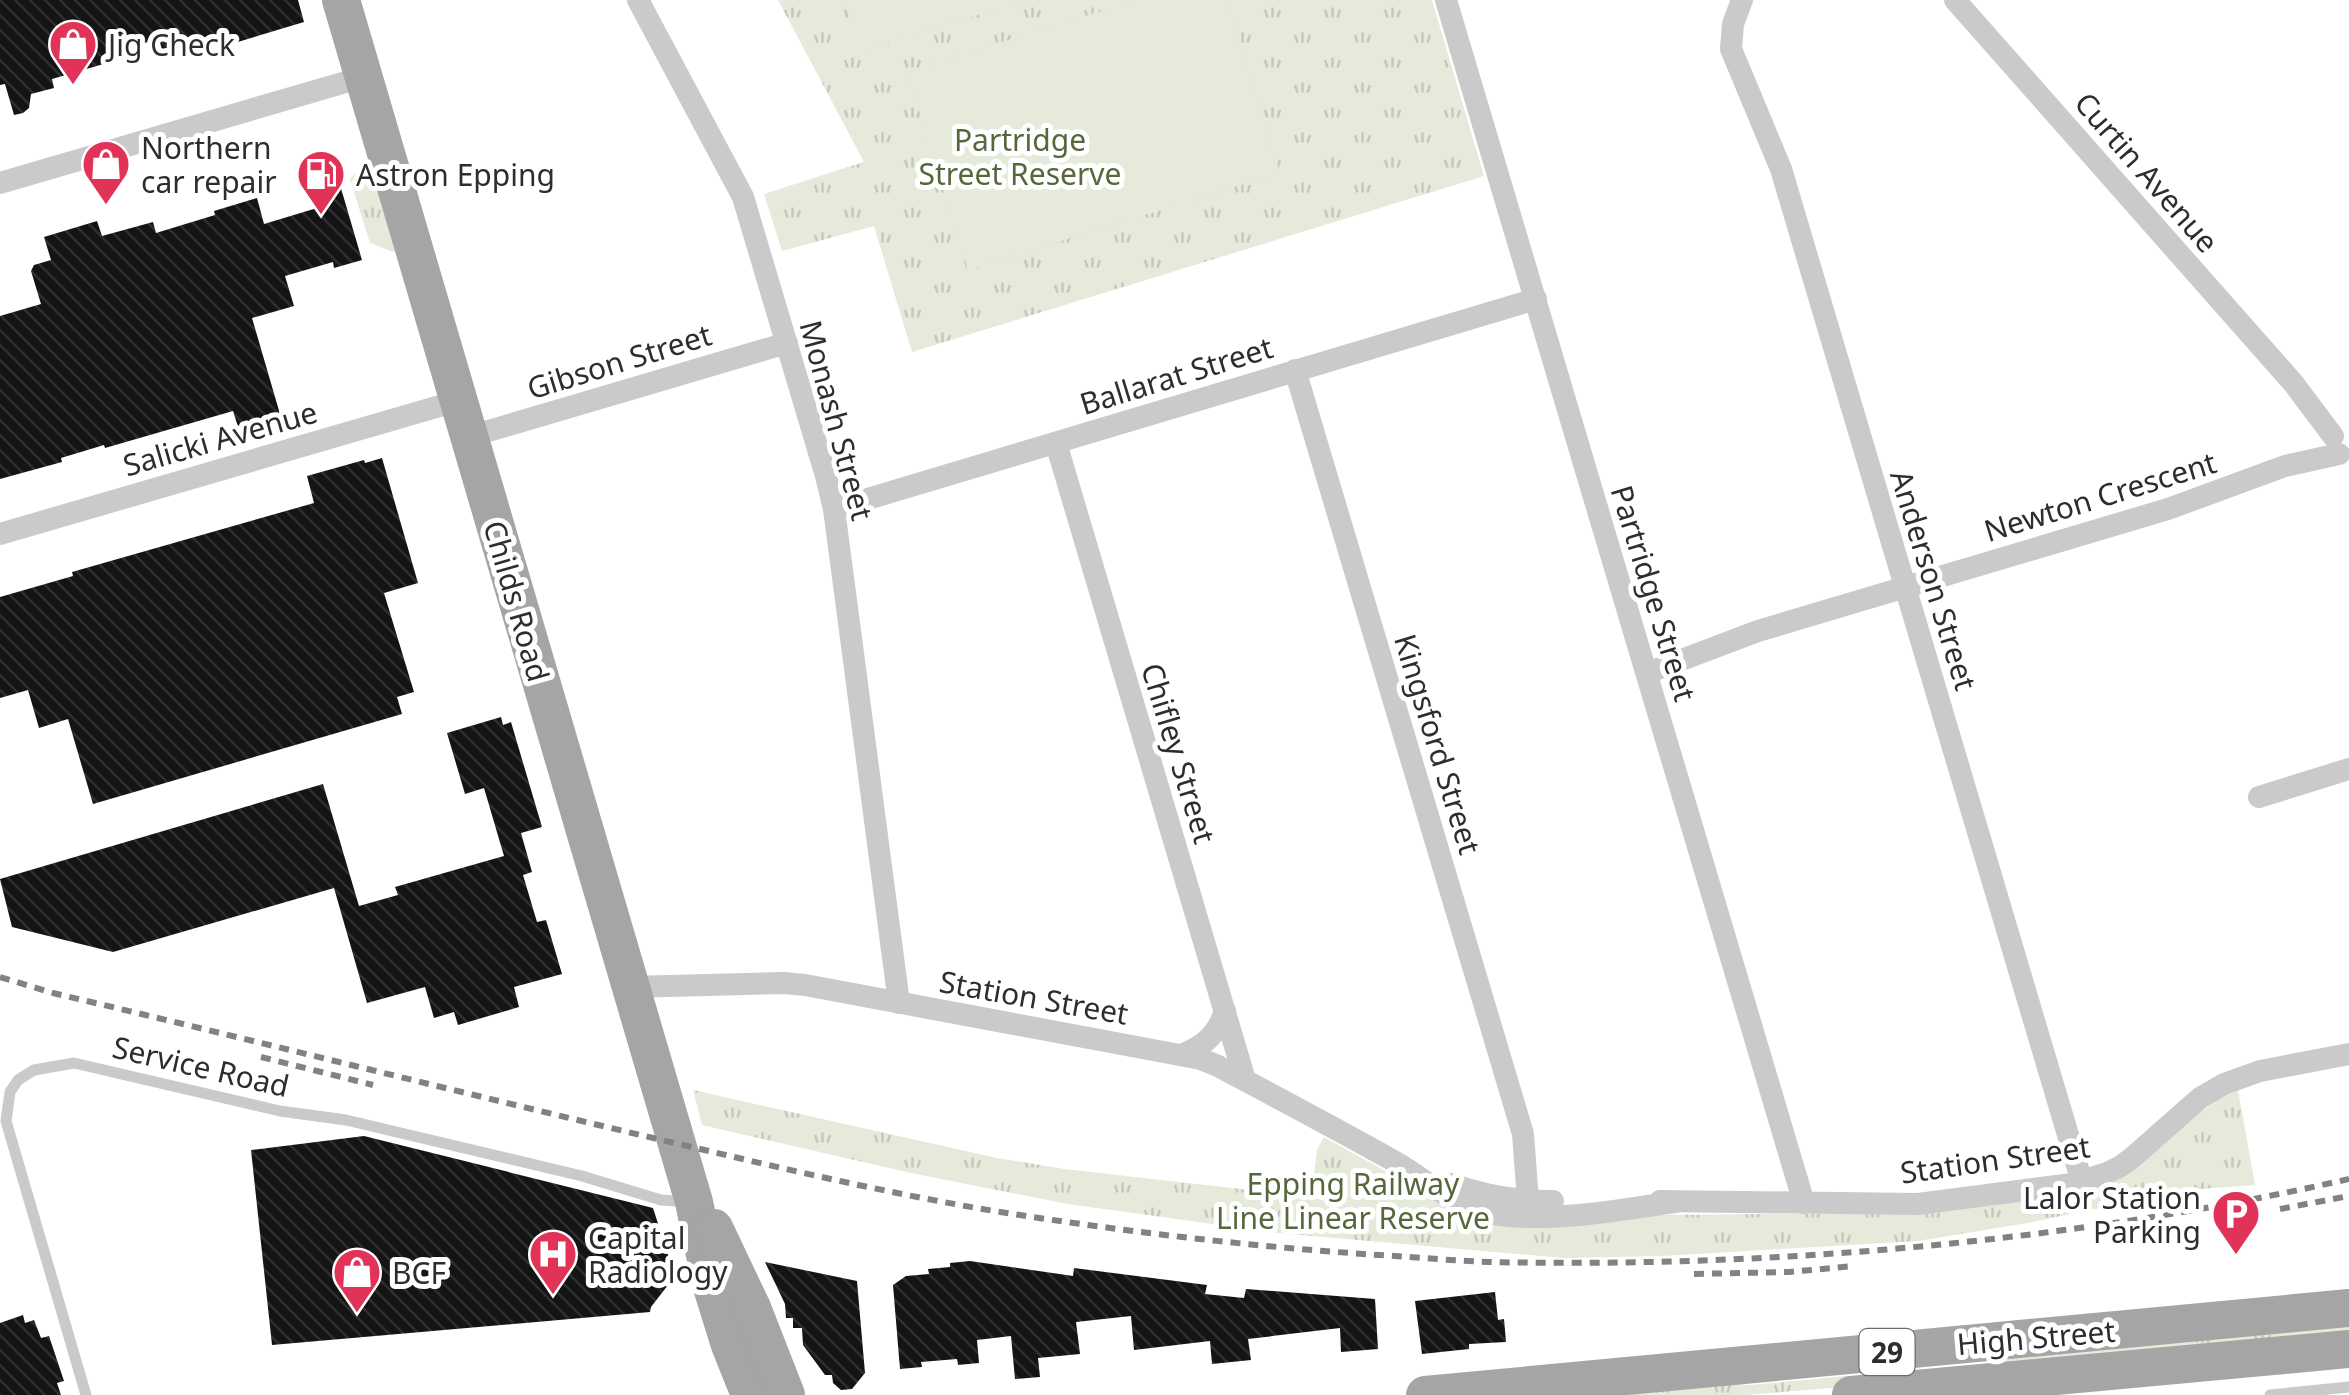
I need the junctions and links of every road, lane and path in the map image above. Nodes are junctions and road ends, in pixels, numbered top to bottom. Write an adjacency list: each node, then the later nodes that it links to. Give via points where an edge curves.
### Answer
1 (340, 0): 6 (main road, Childs Road)
2 (638, 0): 9 (street, Monash Street, via 743,197)
3 (1446, 0): 8 (street, Partridge Street)
4 (1742, 0): 17 (street, Anderson Street, via 1730,38 1734,60 1780,170)
5 (1955, 0): 13 (street, Curtin Avenue)
6 (363, 77): 7 (street); 11 (main road, Childs Road)
7 (0, 183)
8 (1536, 299): 10 (street, Ballarat Street); 18 (street, Partridge Street)
9 (787, 343): 12 (street, Gibson Street); 15 (street, Monash Street)
10 (1296, 370): 14 (street, Ballarat Street); 30 (street, Kingsford Street, via 1523,1134)
11 (457, 400): 12 (main road, Childs Road); 16 (street, Salicki Avenue)
12 (468, 437): 21 (main road, Childs Road)
13 (2341, 440): 17 (street, Newton Crescent, via 2168,508)
14 (1056, 443): 15 (street, Ballarat Street); 23 (street, Chifley Street)
15 (834, 508): 22 (street, Monash Street)
16 (0, 534)
17 (1905, 587): 18 (street, Newton Crescent); 27 (street, Anderson Street)
18 (1647, 673): 29 (street, Partridge Street)
19 (2349, 769): 20 (street)
20 (2258, 797)
21 (630, 987): 22 (street, Station Street, via 784,983); 28 (main road, Childs Road)
22 (899, 1003): 25 (street, Station Street)
23 (1225, 1011): 25 (street, via 1206,1042); 26 (street, Chifley Street)
24 (2349, 1054): 27 (street, Station Street, via 2224,1084 2133,1157)
25 (1181, 1055): 26 (street, Station Street)
26 (1244, 1080): 30 (street, Station Street, via 1402,1165 1454,1201 1499,1214)
27 (2082, 1182): 29 (street, Station Street, via 1918,1204)
28 (694, 1202): 36 (lane, Service Road, via 661,1200 346,1120 280,1111 104,1068 74,1063 34,1070 10,1092 6,1121); 37 (main road, Childs Road, via 711,1284); 38 (main road, Childs Road, via 716,1232)
29 (1804, 1203): 30 (street, Station Street, via 1675,1202 1570,1216)
30 (1533, 1206)
31 (2349, 1308): 33 (main road, High Street / 29)
32 (2349, 1348): 35 (main road, High Street / 29)
33 (1892, 1351): 35 (street); 39 (main road, High Street / 29)
34 (2349, 1388): 41 (lane)
35 (1896, 1393): 40 (main road, High Street / 29)
36 (86, 1395)
37 (750, 1395)
38 (786, 1395)
39 (1425, 1395)
40 (1851, 1395)
41 (2270, 1395)

